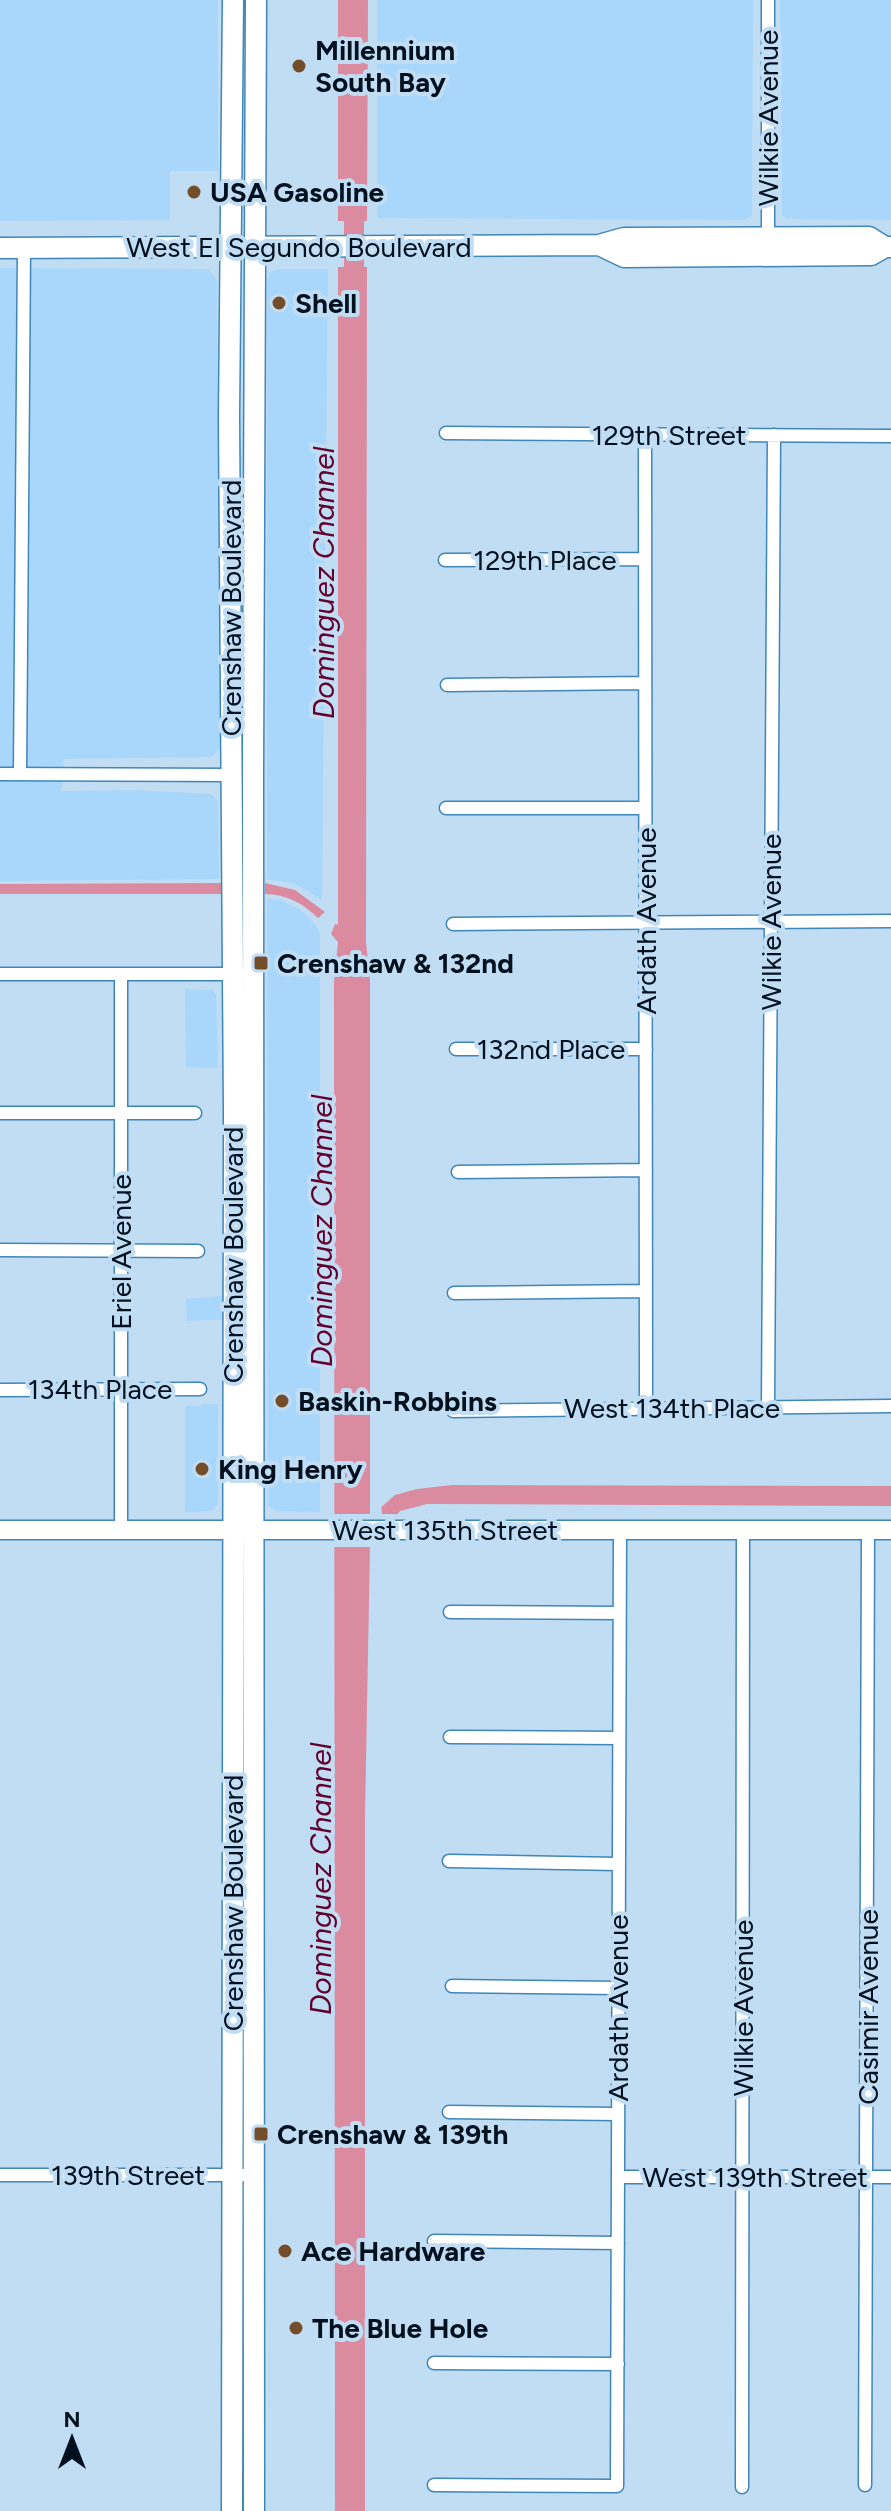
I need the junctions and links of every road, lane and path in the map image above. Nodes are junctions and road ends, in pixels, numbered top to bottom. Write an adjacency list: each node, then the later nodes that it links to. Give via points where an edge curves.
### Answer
1 (233, 0): 10 (main road, Crenshaw Boulevard)
2 (256, 0): 6 (main road, Crenshaw Boulevard)
3 (768, 0): 4 (street, Wilkie Avenue)
4 (768, 237): 5 (main road, West El Segundo Boulevard, via 757,245); 7 (main road, West El Segundo Boulevard, via 869,237)
5 (599, 245): 6 (main road, West El Segundo Boulevard); 7 (main road, West El Segundo Boulevard, via 624,257 871,255)
6 (254, 247): 10 (main road, West El Segundo Boulevard); 22 (main road, Crenshaw Boulevard)
7 (888, 247)
8 (0, 248): 9 (main road, West El Segundo Boulevard)
9 (24, 248): 10 (main road, West El Segundo Boulevard); 20 (street)
10 (232, 248): 21 (main road, Crenshaw Boulevard)
11 (446, 433): 12 (street, 129th Street)
12 (645, 434): 13 (street, 129th Street); 15 (street, Ardath Avenue)
13 (774, 435): 14 (street, 129th Street); 27 (street, Wilkie Avenue)
14 (891, 436)
15 (645, 559): 16 (street, 129th Place); 17 (street, Ardath Avenue)
16 (445, 560)
17 (645, 683): 18 (street); 24 (street, Ardath Avenue)
18 (447, 685)
19 (0, 774): 20 (street)
20 (20, 774): 21 (street)
21 (232, 775): 22 (main road); 25 (main road, Crenshaw Boulevard)
22 (253, 775): 25 (main road, Crenshaw Boulevard)
23 (446, 808): 24 (street)
24 (645, 808): 28 (street, Ardath Avenue)
25 (243, 889): 32 (main road, Crenshaw Boulevard)
26 (891, 921): 27 (street)
27 (771, 922): 28 (street); 50 (street, Wilkie Avenue)
28 (646, 923): 29 (street); 34 (street, Ardath Avenue)
29 (453, 924)
30 (0, 974): 31 (street)
31 (121, 974): 32 (street); 36 (street, Eriel Avenue)
32 (244, 974): 55 (main road, Crenshaw Boulevard)
33 (456, 1049): 34 (street, 132nd Place)
34 (646, 1049): 38 (street, Ardath Avenue)
35 (0, 1113): 36 (street)
36 (121, 1113): 37 (street); 40 (street, Eriel Avenue)
37 (195, 1113)
38 (646, 1170): 39 (street); 43 (street, Ardath Avenue)
39 (458, 1172)
40 (121, 1249): 41 (street); 42 (street); 45 (street, Eriel Avenue)
41 (0, 1250)
42 (198, 1251)
43 (646, 1291): 44 (street); 49 (street, Ardath Avenue)
44 (454, 1293)
45 (121, 1389): 46 (street, 134th Place); 47 (street, 134th Place); 54 (street, Eriel Avenue)
46 (200, 1389)
47 (0, 1390)
48 (891, 1406): 50 (street, West 134th Place)
49 (646, 1408): 50 (street, West 134th Place); 51 (street, West 134th Place)
50 (768, 1408)
51 (453, 1411)
52 (743, 1529): 56 (street, West 135th Street); 57 (street, West 135th Street); 76 (street, Wilkie Avenue)
53 (0, 1530): 54 (street, West 135th Street)
54 (121, 1530): 55 (street, West 135th Street)
55 (242, 1530): 56 (street, West 135th Street); 61 (main road, Crenshaw Boulevard); 62 (main road, Crenshaw Boulevard)
56 (620, 1530): 60 (street, Ardath Avenue)
57 (868, 1530): 58 (street, West 135th Street); 77 (street, Casimir Avenue)
58 (891, 1530)
59 (450, 1612): 60 (street)
60 (619, 1613): 64 (street, Ardath Avenue)
61 (233, 1695): 62 (main road); 67 (main road, Crenshaw Boulevard)
62 (254, 1695): 68 (main road, Crenshaw Boulevard)
63 (450, 1737): 64 (street)
64 (619, 1738): 66 (street, Ardath Avenue)
65 (449, 1861): 66 (street)
66 (618, 1864): 70 (street, Ardath Avenue)
67 (233, 1936): 68 (main road); 74 (main road, Crenshaw Boulevard)
68 (255, 1937): 75 (main road, Crenshaw Boulevard)
69 (452, 1986): 70 (street)
70 (618, 1988): 72 (street, Ardath Avenue)
71 (449, 2112): 72 (street)
72 (618, 2114): 78 (street, Ardath Avenue)
73 (0, 2175): 74 (street, 139th Street)
74 (234, 2175): 75 (street, 139th Street); 87 (main road, Crenshaw Boulevard)
75 (255, 2175): 88 (main road, Crenshaw Boulevard)
76 (743, 2175): 77 (street, West 139th Street); 78 (street, West 139th Street); 86 (street, Wilkie Avenue)
77 (867, 2176): 79 (street, West 139th Street); 85 (street, Casimir Avenue)
78 (618, 2177): 81 (street, Ardath Avenue)
79 (891, 2177)
80 (434, 2241): 81 (street)
81 (618, 2243): 83 (street, Ardath Avenue)
82 (434, 2363): 83 (street)
83 (618, 2364): 84 (street, Ardath Avenue, via 617,2486)
84 (434, 2485)
85 (865, 2485)
86 (742, 2487)
87 (232, 2511)
88 (254, 2511)

